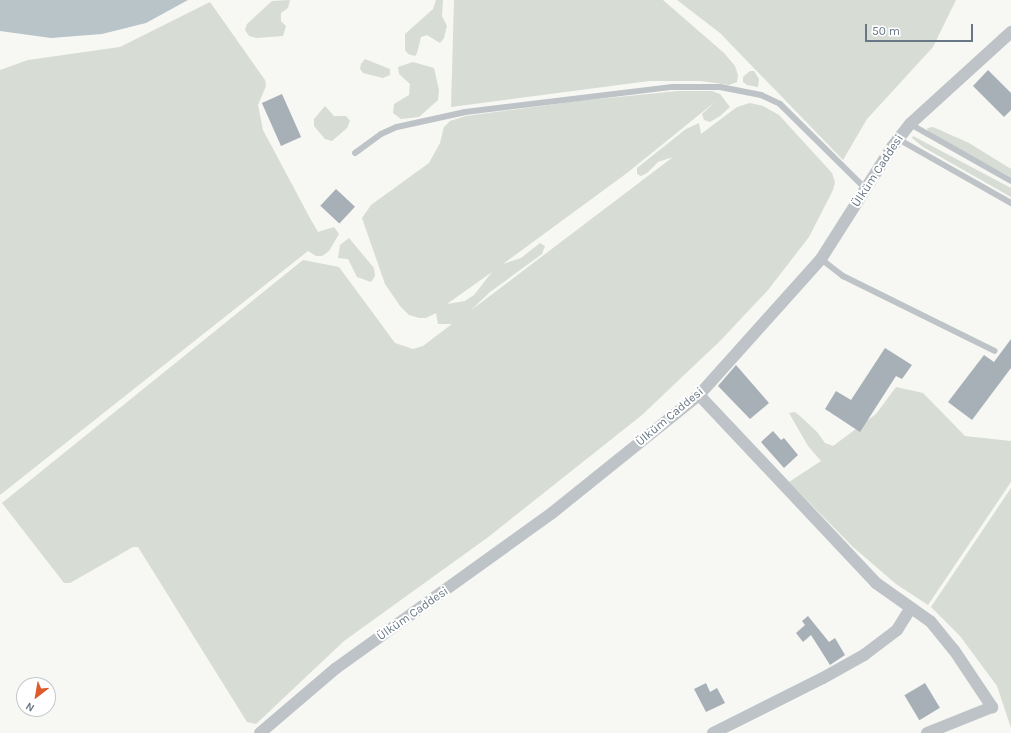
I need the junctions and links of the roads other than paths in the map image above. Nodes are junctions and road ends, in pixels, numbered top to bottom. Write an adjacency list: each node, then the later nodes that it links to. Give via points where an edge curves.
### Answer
1 (1011, 32): 2 (street, Ülküm Caddesi)
2 (910, 124): 3 (street, Ülküm Caddesi); 5 (lane)
3 (898, 140): 6 (street, Ülküm Caddesi); 7 (lane)
4 (355, 153): 6 (lane, via 381,134 397,127 465,112 673,87 720,87 761,95 780,104)
5 (1011, 181)
6 (866, 189): 8 (street, Ülküm Caddesi)
7 (1011, 203)
8 (821, 260): 9 (lane, via 843,276); 10 (street, Ülküm Caddesi)
9 (995, 351)
10 (699, 395): 11 (street, via 876,583); 12 (street, Ülküm Caddesi, via 540,522 335,669)
11 (910, 609): 13 (street, via 897,630 864,655); 14 (street, via 931,622 992,707)
12 (260, 733)
13 (713, 733)
14 (927, 733)

